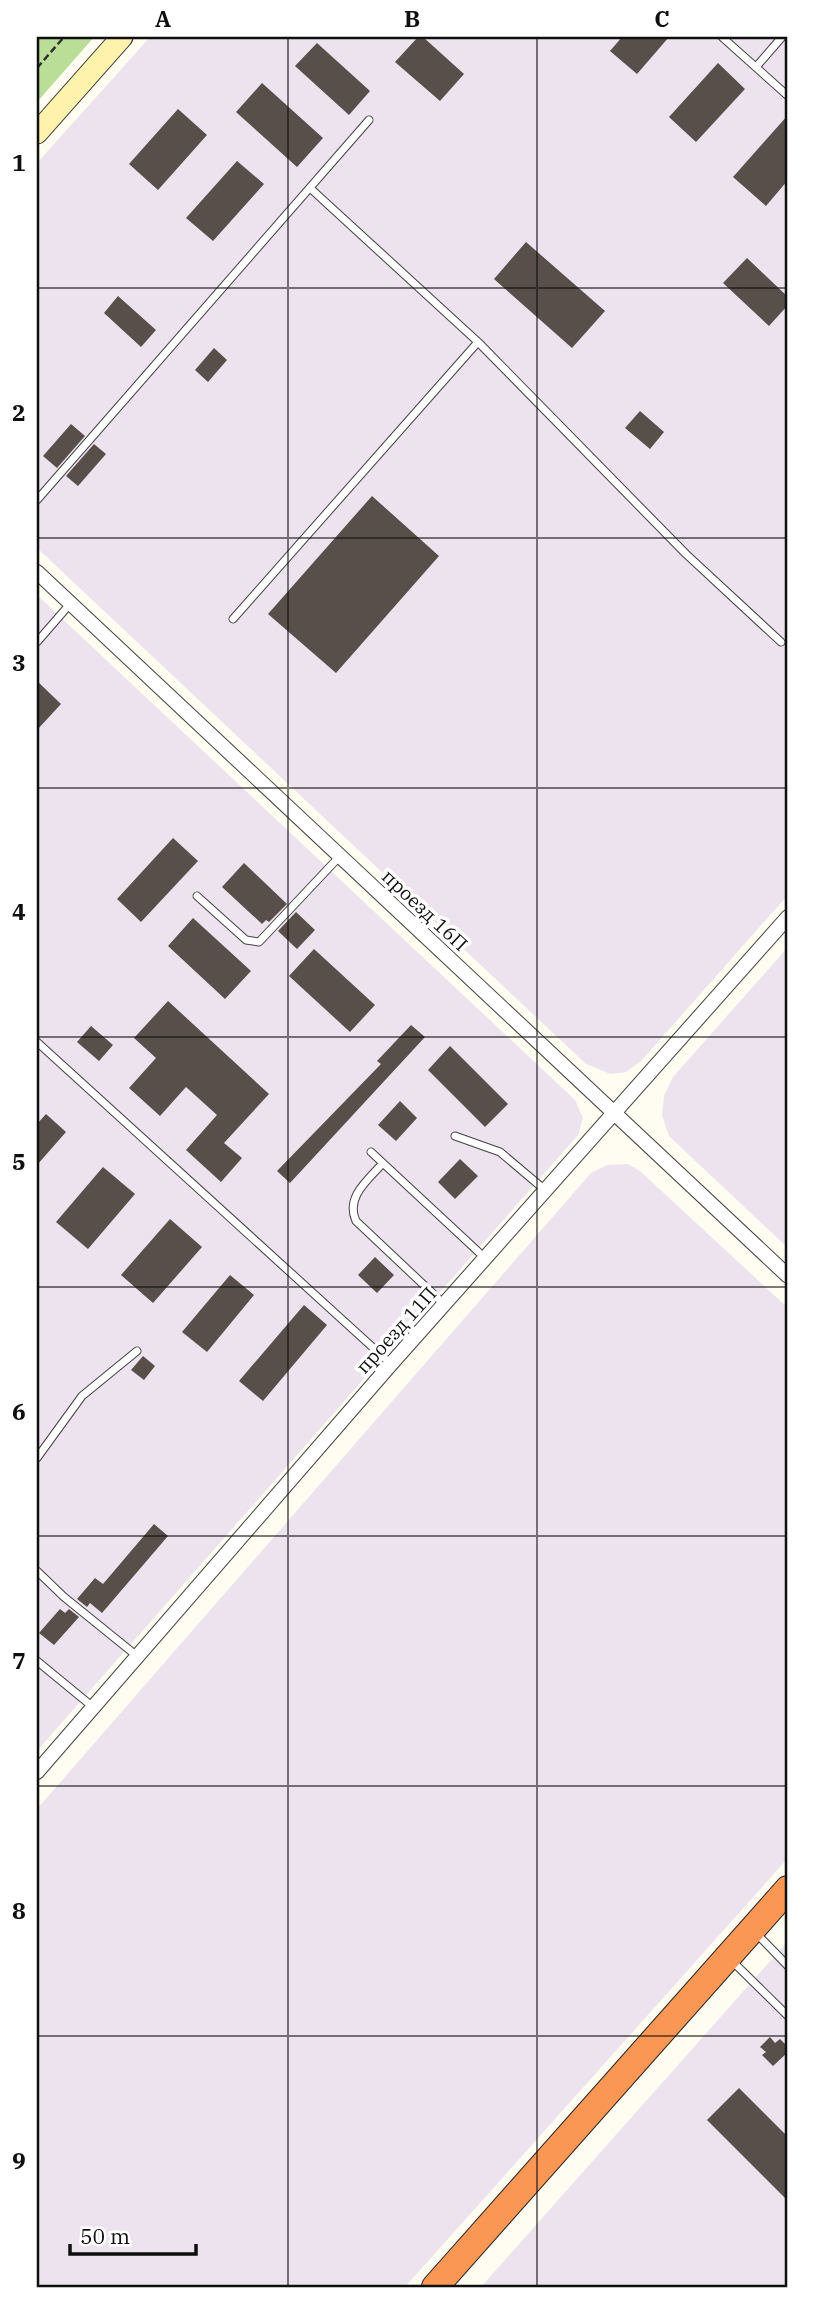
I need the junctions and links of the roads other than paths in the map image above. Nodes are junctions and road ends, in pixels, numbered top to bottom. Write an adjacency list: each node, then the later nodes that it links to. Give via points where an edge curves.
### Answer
1 (122, 37): 7 (main road)
2 (722, 37): 4 (lane)
3 (782, 37): 4 (lane)
4 (756, 67): 5 (lane)
5 (788, 96)
6 (369, 120): 8 (lane)
7 (37, 133)
8 (310, 188): 9 (lane); 10 (lane)
9 (478, 342): 13 (lane); 15 (lane, via 686,554)
10 (37, 500)
11 (37, 572): 12 (street, проезд 16П)
12 (71, 604): 14 (lane); 16 (street, проезд 16П)
13 (233, 619)
14 (37, 642)
15 (781, 642)
16 (340, 856): 17 (lane, via 260,942 246,940); 20 (street, проезд 16П)
17 (197, 896)
18 (788, 917): 20 (street, проезд 11П)
19 (37, 1042): 29 (lane)
20 (614, 1114): 24 (street, проезд 11П); 26 (street, проезд 16П)
21 (455, 1136): 24 (lane, via 500,1152)
22 (371, 1152): 23 (lane)
23 (383, 1163): 25 (lane); 27 (lane, via 354,1197 352,1212)
24 (546, 1191): 25 (street, проезд 11П)
25 (485, 1258): 27 (street, проезд 11П)
26 (788, 1276)
27 (444, 1305): 29 (street, проезд 11П)
28 (137, 1351): 30 (lane, via 82,1396)
29 (391, 1364): 32 (street, проезд 11П)
30 (37, 1458)
31 (37, 1571): 32 (lane)
32 (138, 1656): 34 (street, проезд 11П)
33 (37, 1661): 34 (lane)
34 (93, 1707): 35 (street, проезд 11П)
35 (37, 1772)
36 (788, 1889): 37 (highway)
37 (752, 1930): 38 (highway); 39 (lane)
38 (728, 1957): 40 (lane); 41 (highway)
39 (788, 1966)
40 (788, 2016)
41 (436, 2287)

